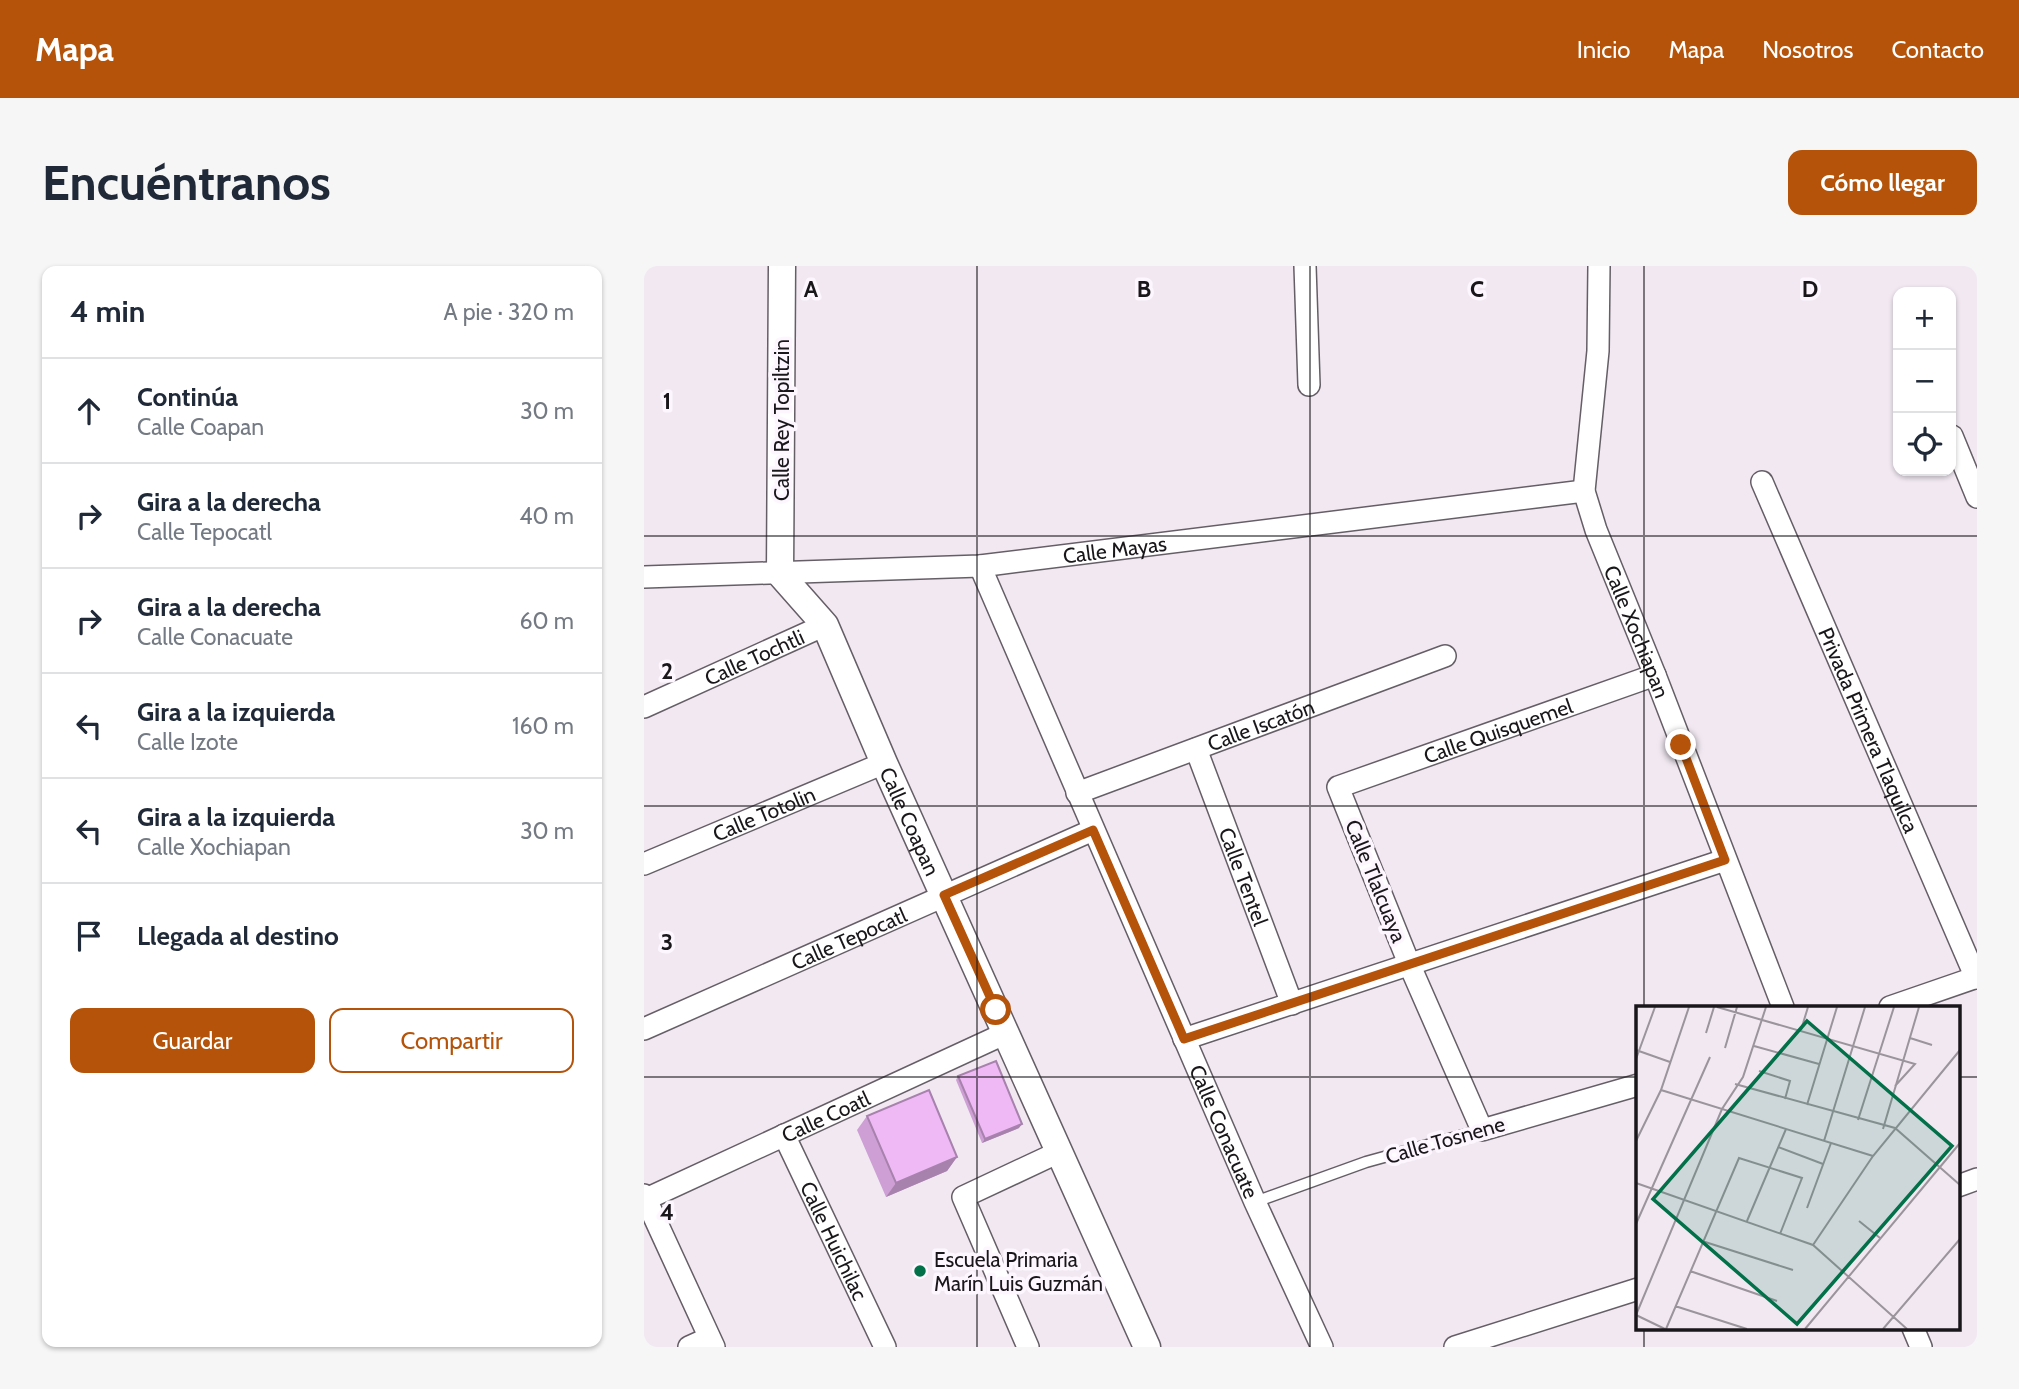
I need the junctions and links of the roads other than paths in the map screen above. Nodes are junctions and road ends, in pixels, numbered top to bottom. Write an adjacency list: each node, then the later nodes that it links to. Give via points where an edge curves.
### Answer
1 (782, 266): 10 (street, Calle Rey Topiltzin)
2 (1305, 266): 4 (street)
3 (1599, 266): 7 (street, via 1598,351)
4 (1309, 385)
5 (1956, 446): 8 (street)
6 (1762, 482): 25 (street, Privada Primera Tlaquilca)
7 (1584, 491): 9 (street, Calle Mayas); 14 (street, Calle Xochiapan, via 1595,530)
8 (1977, 497)
9 (980, 566): 10 (street, Calle Mayas); 19 (street, Calle Conacuate)
10 (780, 574): 11 (street, Calle Mayas); 12 (street, Calle Coapan)
11 (644, 577)
12 (825, 625): 15 (street, Calle Tochtli); 17 (street, Calle Coapan)
13 (1445, 656): 16 (street, Calle Iscatón)
14 (1655, 675): 18 (street, Calle Quisquemel); 21 (street, Calle Xochiapan)
15 (644, 707)
16 (1196, 749): 19 (street, Calle Iscatón); 26 (street, Calle Tentel)
17 (884, 763): 22 (street, Calle Totolin); 23 (street, Calle Coapan)
18 (1338, 787): 24 (street, Calle Tlalcuaya)
19 (1077, 793): 20 (street, Calle Conacuate)
20 (1093, 830): 23 (street, Calle Tepocatl); 31 (street, Calle Conacuate)
21 (1725, 860): 24 (street); 27 (street, Calle Xochiapan)
22 (644, 864)
23 (944, 895): 29 (street, Calle Tepocatl); 30 (street, Calle Coapan)
24 (1410, 966): 26 (street); 33 (street, Calle Tlalcuaya)
25 (1976, 977): 28 (street)
26 (1292, 1004): 31 (street)
27 (1783, 1006)
28 (1893, 1006)
29 (644, 1029)
30 (1006, 1033): 34 (street, Calle Coatl); 35 (street, Calle Coapan)
31 (1184, 1039): 39 (street, Calle Conacuate)
32 (1636, 1085): 33 (street, Calle Tosnene)
33 (1482, 1130): 39 (lane, Calle Tosnene, via 1366,1162)
34 (784, 1135): 38 (street, Calle Coatl); 44 (street, Calle Huichilac)
35 (1059, 1152): 45 (street, via 963,1197); 46 (street, Calle Coapan)
36 (1977, 1179): 37 (street)
37 (1960, 1185)
38 (645, 1198): 42 (street)
39 (1255, 1202): 47 (street, Calle Conacuate)
40 (1636, 1289): 48 (street)
41 (1914, 1330): 49 (street)
42 (711, 1342): 43 (street)
43 (689, 1347)
44 (885, 1347)
45 (1028, 1347)
46 (1147, 1347)
47 (1322, 1347)
48 (1455, 1347)
49 (1921, 1347)

